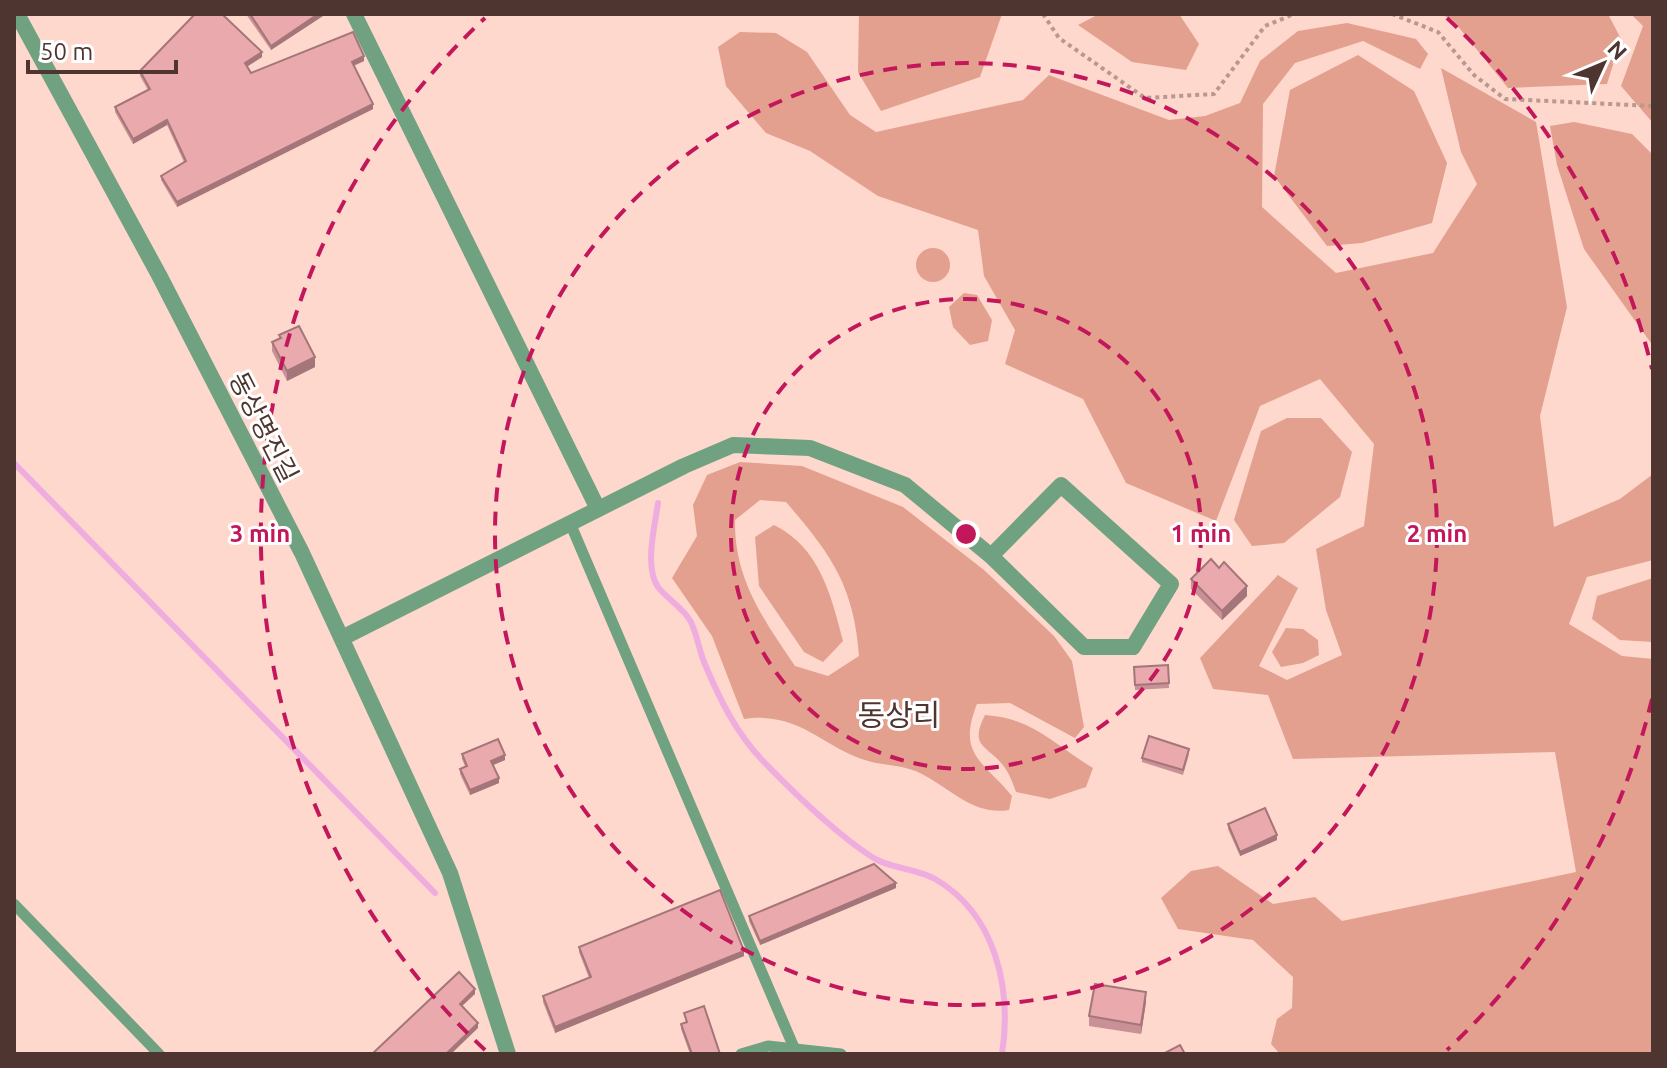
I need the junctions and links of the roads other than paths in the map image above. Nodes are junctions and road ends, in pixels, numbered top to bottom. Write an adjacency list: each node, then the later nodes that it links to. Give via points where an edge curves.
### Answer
1 (17, 14): 6 (street, 동상명진길, via 166,289)
2 (354, 14): 3 (street)
3 (598, 509): 4 (street); 5 (street, via 733,445 810,448 905,485)
4 (570, 523): 6 (street); 8 (lane)
5 (991, 556): 5 (street, via 1061,485 1171,584 1133,647 1084,647)
6 (342, 638): 10 (street, 동상명진길, via 450,873)
7 (14, 904): 9 (lane)
8 (795, 1050): 11 (lane, via 768,1046); 12 (lane)
9 (159, 1054)
10 (508, 1054)
11 (741, 1054)
12 (841, 1054)

